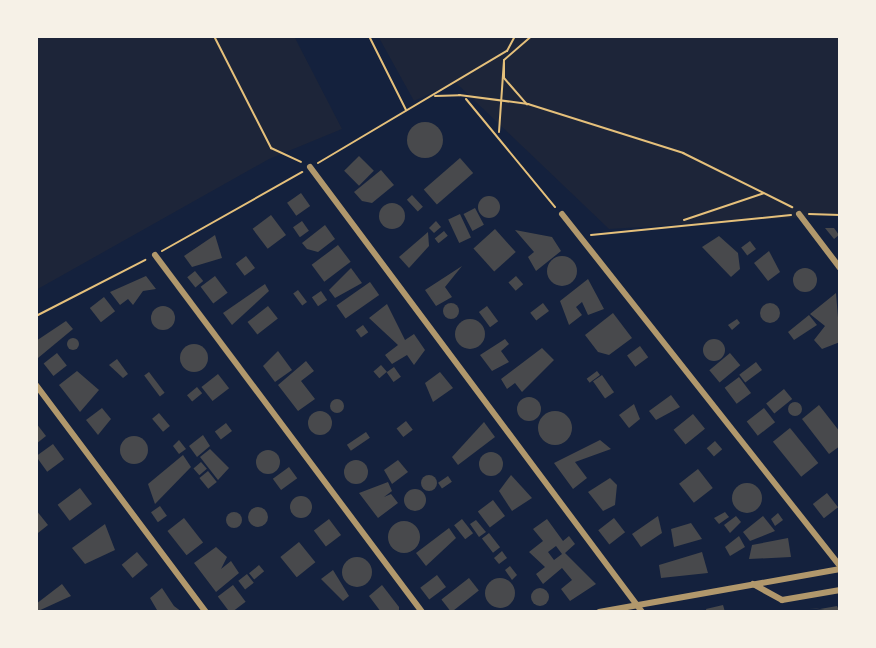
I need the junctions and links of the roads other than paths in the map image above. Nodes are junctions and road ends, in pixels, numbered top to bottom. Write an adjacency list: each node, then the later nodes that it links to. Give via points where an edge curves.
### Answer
1 (310, 167): 10 (street)
2 (562, 214): 7 (street)
3 (799, 214): 5 (street)
4 (155, 255): 12 (street)
5 (840, 268)
6 (36, 385): 11 (street)
7 (840, 567): 8 (street)
8 (753, 584): 9 (street, via 782,600); 10 (street)
9 (840, 590)
10 (636, 605): 13 (street); 14 (street)
11 (206, 612)
12 (422, 612)
13 (599, 612)
14 (642, 612)

